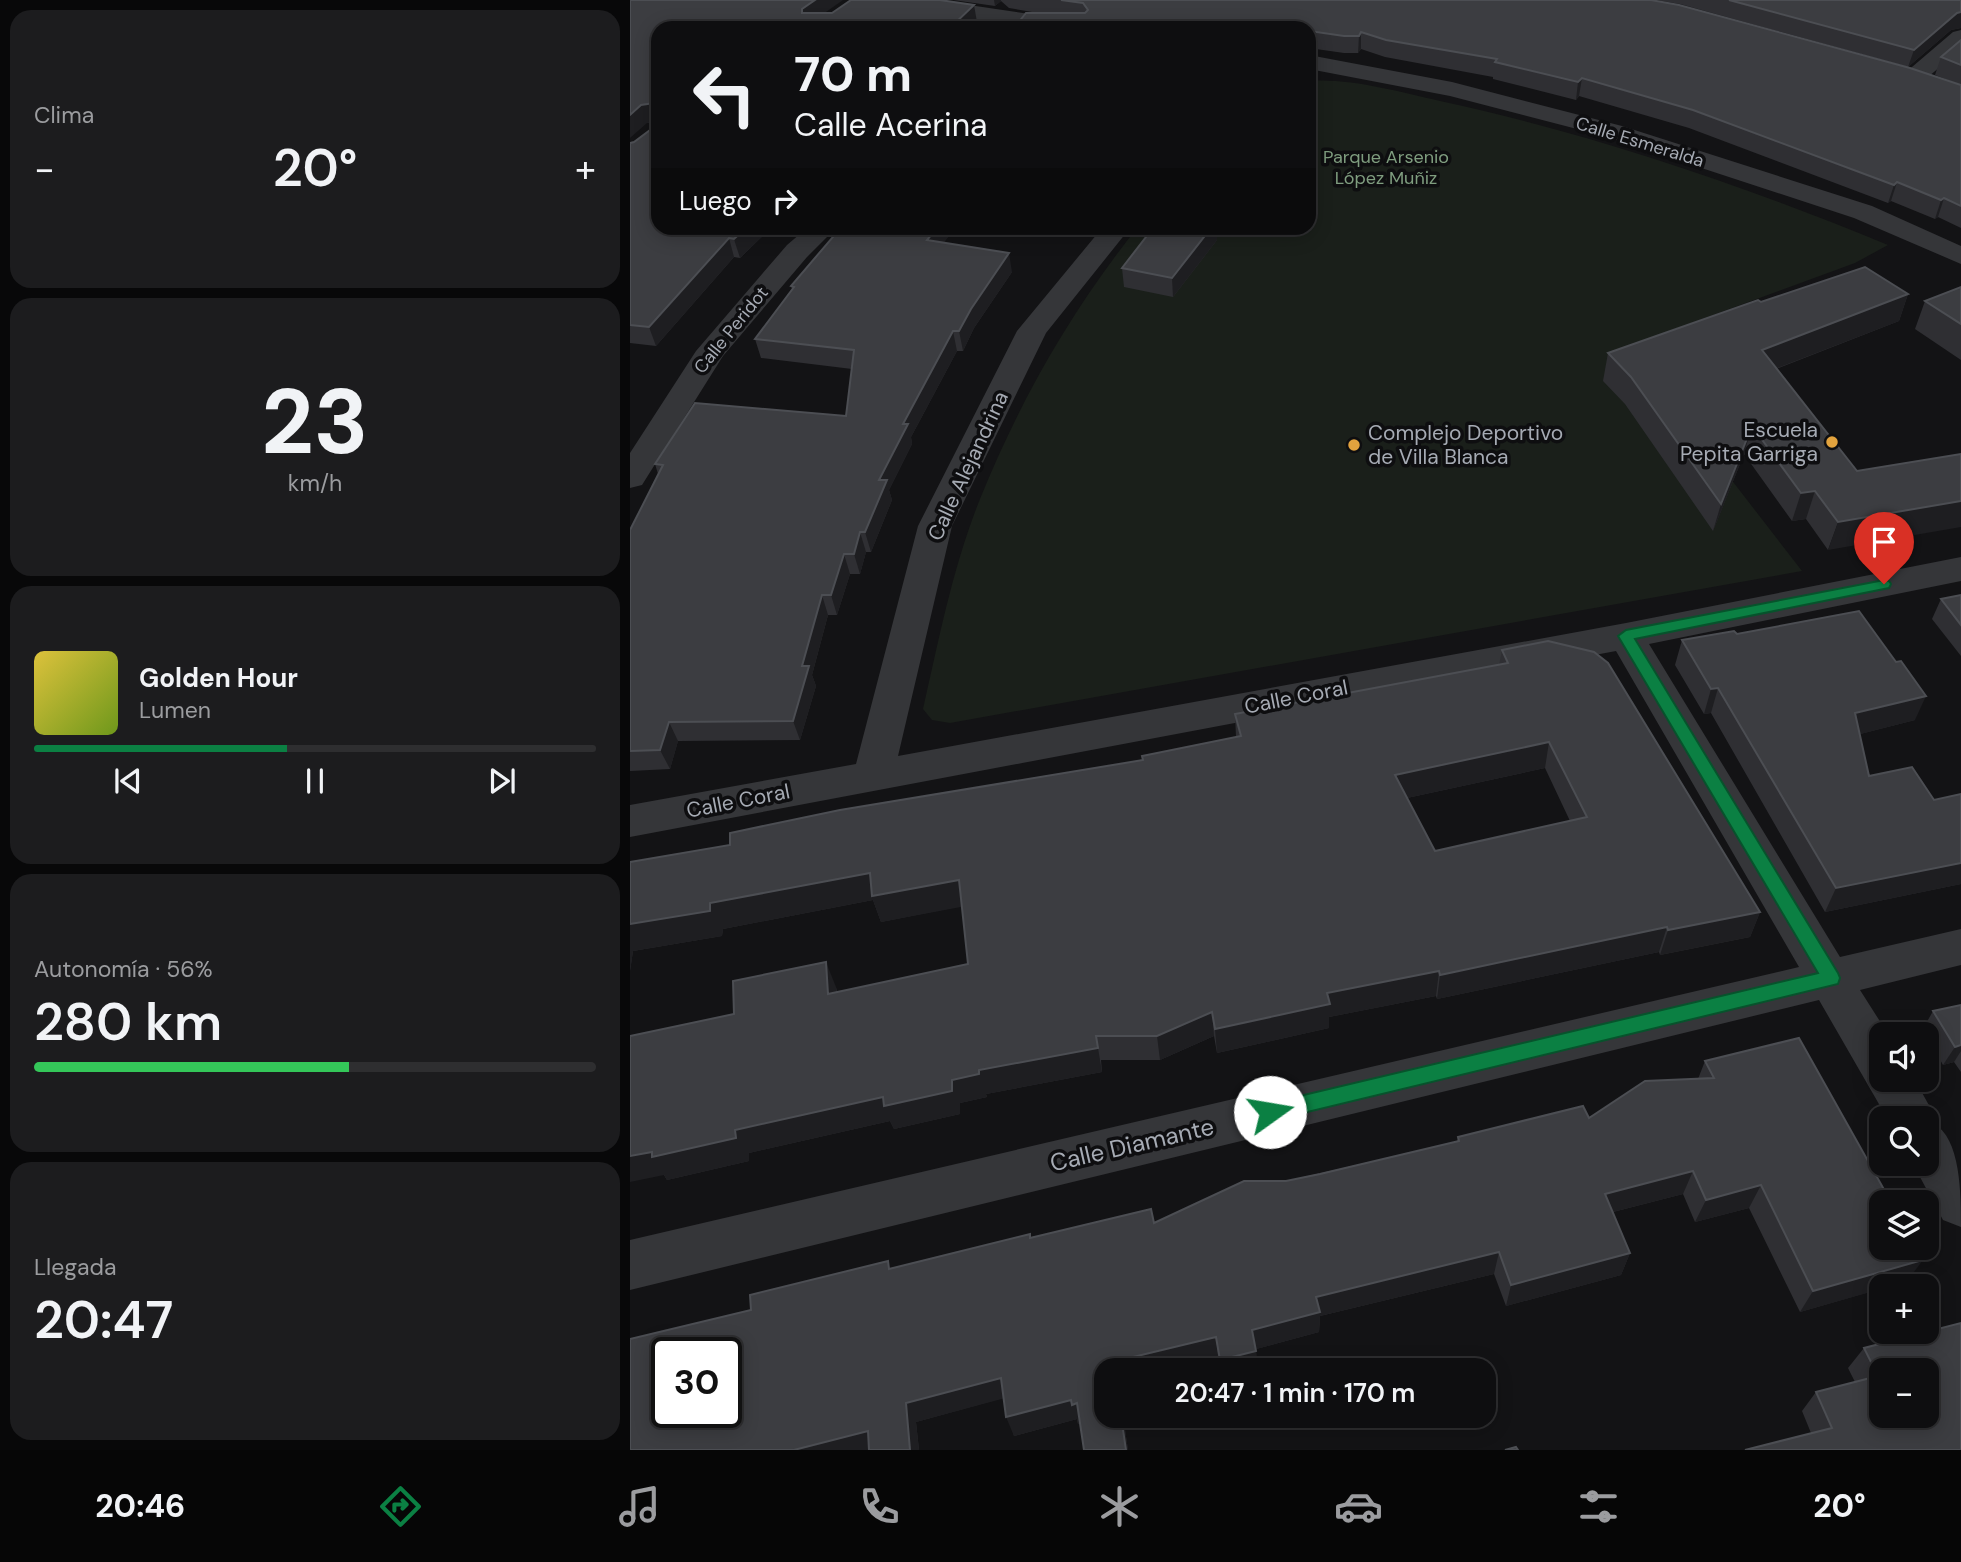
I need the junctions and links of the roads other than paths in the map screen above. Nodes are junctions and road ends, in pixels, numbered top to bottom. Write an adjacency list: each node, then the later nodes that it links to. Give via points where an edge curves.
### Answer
1 (892, 0): 2 (street)
2 (1028, 21)
3 (1961, 37): 6 (street)
4 (1316, 63): 10 (street, Calle Esmeralda, via 1452,89 1613,131 1863,212)
5 (1887, 71): 6 (street)
6 (1913, 78): 7 (street)
7 (1937, 87)
8 (814, 235): 11 (street, Calle Peridot, via 710,351)
9 (1110, 235): 14 (street, Calle Alejandrina, via 1032,331 935,526)
10 (1961, 256)
11 (630, 478)
12 (1961, 569): 13 (street, Calle Coral)
13 (1626, 636): 14 (street, Calle Coral); 17 (street)
14 (873, 776): 15 (street, Calle Coral)
15 (630, 821)
16 (1961, 947): 17 (street, Calle Diamante)
17 (1831, 978): 18 (street); 21 (street, Calle Diamante)
18 (1869, 1044)
19 (1939, 1164): 20 (street)
20 (1961, 1203)
21 (630, 1265)

